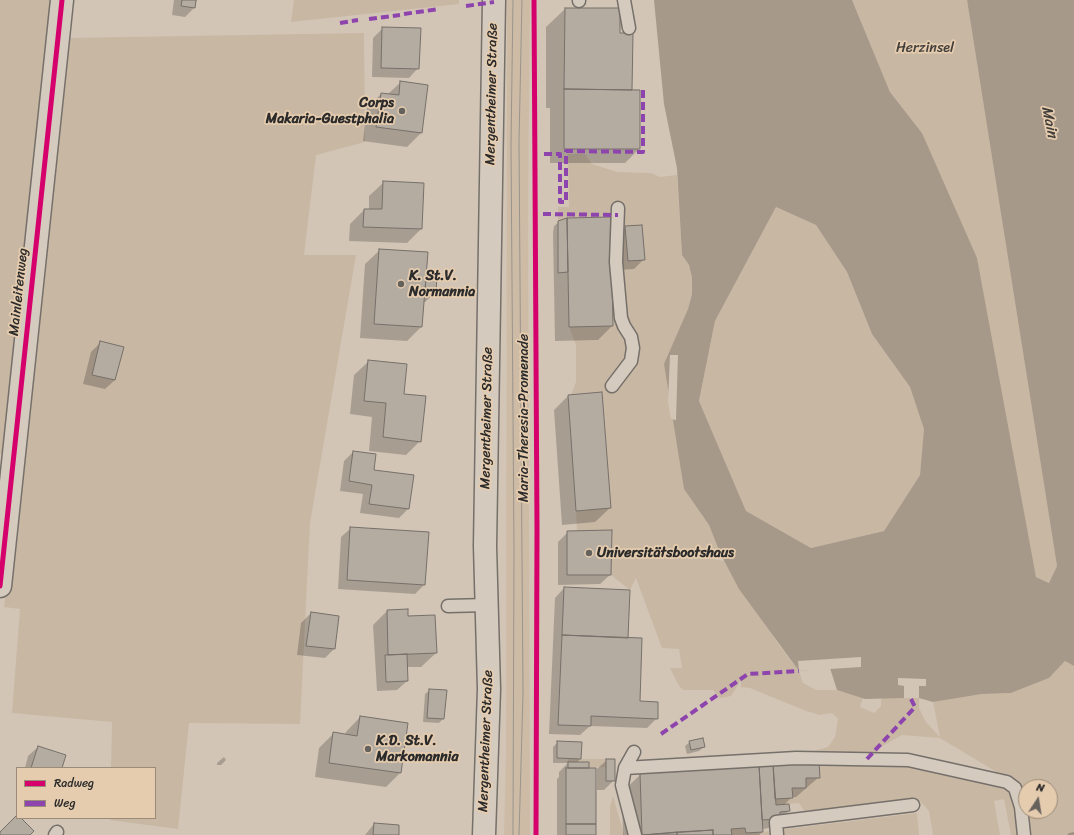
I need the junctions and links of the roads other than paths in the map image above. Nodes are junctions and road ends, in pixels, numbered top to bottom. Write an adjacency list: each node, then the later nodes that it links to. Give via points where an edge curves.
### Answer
1 (62, 0): 7 (main road, Mainleitenweg)
2 (494, 0): 8 (main road, Mergentheimer Straße, via 485,546)
3 (624, 0): 4 (lane)
4 (629, 28)
5 (618, 208): 6 (lane, via 616,262 621,318 631,337 633,348 631,361)
6 (612, 386)
7 (0, 586)
8 (487, 605): 9 (lane); 13 (main road, Mergentheimer Straße, via 489,689)
9 (448, 606)
10 (634, 752): 11 (lane)
11 (625, 768): 14 (lane, via 622,785); 16 (lane, via 796,758 908,760 1007,782 1016,788)
12 (913, 805): 15 (lane, via 776,822)
13 (484, 835)
14 (635, 835)
15 (777, 835)
16 (1024, 835)

